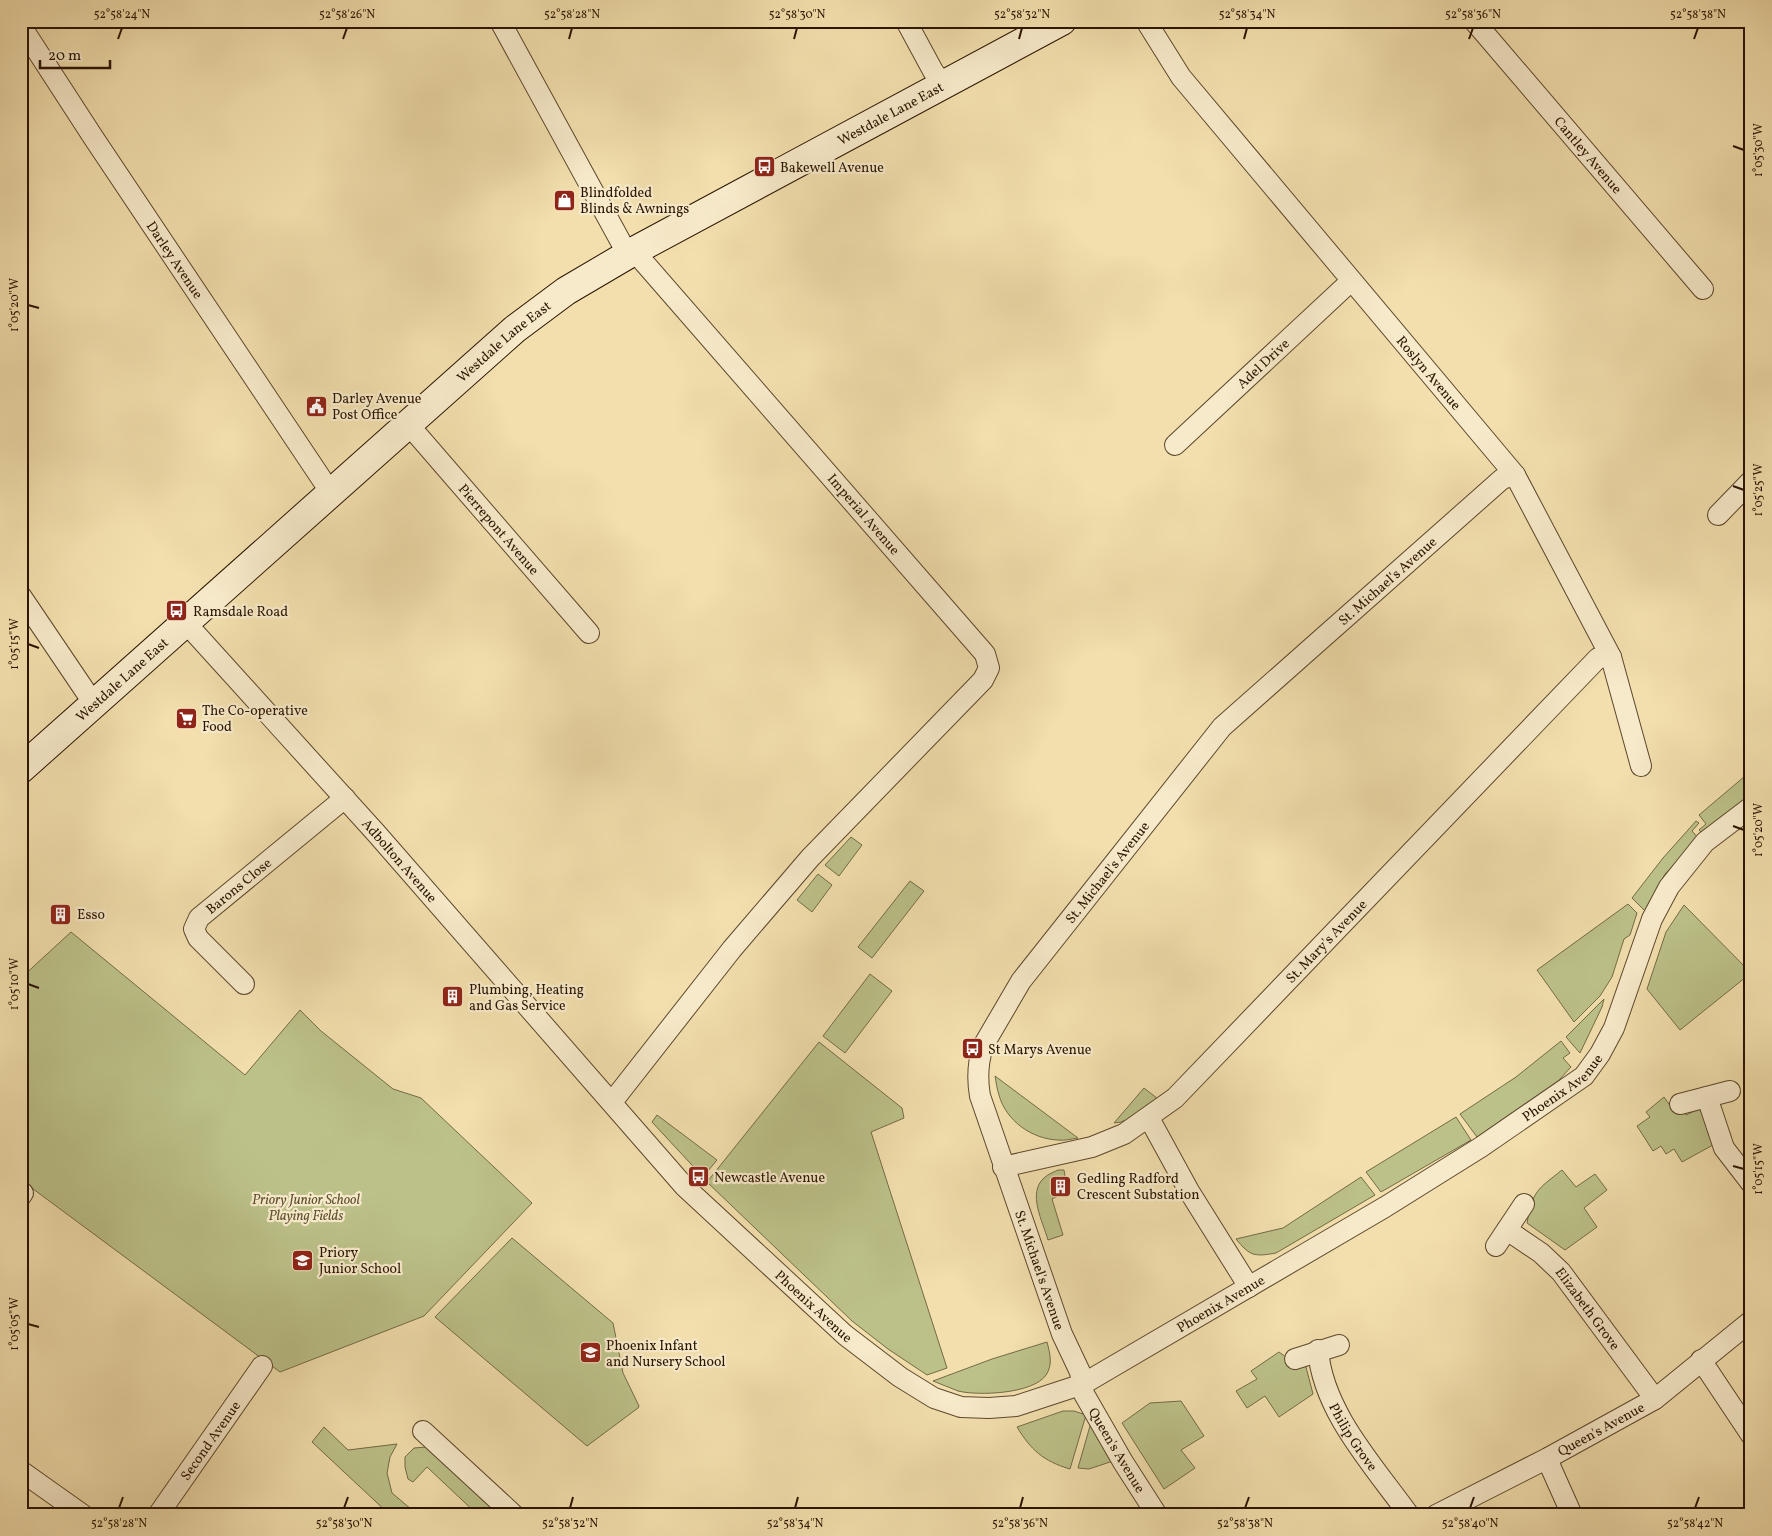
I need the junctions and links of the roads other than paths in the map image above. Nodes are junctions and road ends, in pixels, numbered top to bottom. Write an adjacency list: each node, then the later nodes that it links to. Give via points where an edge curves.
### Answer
1 (500, 21): 8 (street)
2 (906, 21): 7 (street)
3 (1062, 21): 7 (street, Westdale Lane East)
4 (1146, 21): 9 (street, Roslyn Avenue, via 1182,78)
5 (1474, 21): 10 (street, Cantley Avenue)
6 (21, 26): 15 (street, Darley Avenue)
7 (944, 86): 8 (street, Westdale Lane East)
8 (631, 253): 11 (street, Westdale Lane East, via 566,291 515,329); 29 (street, Imperial Avenue, via 986,654 989,668 984,680 810,858 732,948)
9 (1351, 281): 12 (street, Adel Drive); 13 (street, Roslyn Avenue)
10 (1703, 289)
11 (408, 424): 15 (street, Westdale Lane East); 19 (street, Pierrepont Avenue)
12 (1175, 445)
13 (1515, 474): 20 (street, Roslyn Avenue); 32 (street, St. Michael's Avenue, via 1502,479 1222,727 1021,981 980,1056 980,1096)
14 (1751, 481): 16 (street)
15 (331, 493): 18 (street, Westdale Lane East)
16 (1718, 516)
17 (21, 596): 21 (street)
18 (185, 622): 21 (street, Westdale Lane East); 24 (street, Adbolton Avenue)
19 (589, 633)
20 (1611, 657): 22 (street, Roslyn Avenue); 31 (street, St. Mary's Avenue, via 1598,658 1175,1098)
21 (94, 704): 23 (street, Westdale Lane East)
22 (1641, 766)
23 (21, 769)
24 (345, 798): 26 (street, Barons Close, via 199,918 194,929 198,938); 29 (street, Adbolton Avenue)
25 (1751, 807): 35 (street, Phoenix Avenue, via 1705,842 1669,887 1652,919 1614,1028 1584,1076 1481,1147)
26 (244, 984)
27 (1730, 1091): 28 (street)
28 (1707, 1097): 30 (street); 33 (street, via 1724,1148)
29 (612, 1102): 42 (street, Phoenix Avenue, via 685,1187 819,1312 900,1377 934,1398 961,1407 998,1408 1016,1406)
30 (1680, 1104)
31 (1149, 1118): 32 (street, St. Mary's Avenue, via 1124,1134 1092,1148); 35 (street, via 1189,1191)
32 (1003, 1167): 42 (street, St. Michael's Avenue)
33 (1751, 1183)
34 (1524, 1204): 43 (street, Elizabeth Grove, via 1502,1238 1541,1253 1561,1272)
35 (1249, 1287): 42 (street, Phoenix Avenue)
36 (1751, 1321): 40 (street, Queen's Avenue)
37 (1339, 1345): 38 (street)
38 (1318, 1350): 39 (street); 52 (street, Philip Grove, via 1319,1366 1327,1390 1344,1426)
39 (1295, 1359)
40 (1701, 1360): 43 (street, Queen's Avenue); 45 (street)
41 (262, 1366): 49 (street, Second Avenue)
42 (1083, 1384): 51 (street, Queen's Avenue, via 1084,1394 1093,1410)
43 (1655, 1399): 46 (street, Queen's Avenue)
44 (423, 1431): 50 (street)
45 (1751, 1435)
46 (1548, 1458): 53 (street, Queen's Avenue); 54 (street)
47 (21, 1471): 48 (street)
48 (83, 1515)
49 (158, 1515)
50 (514, 1515)
51 (1157, 1515)
52 (1409, 1515)
53 (1436, 1515)
54 (1572, 1515)

